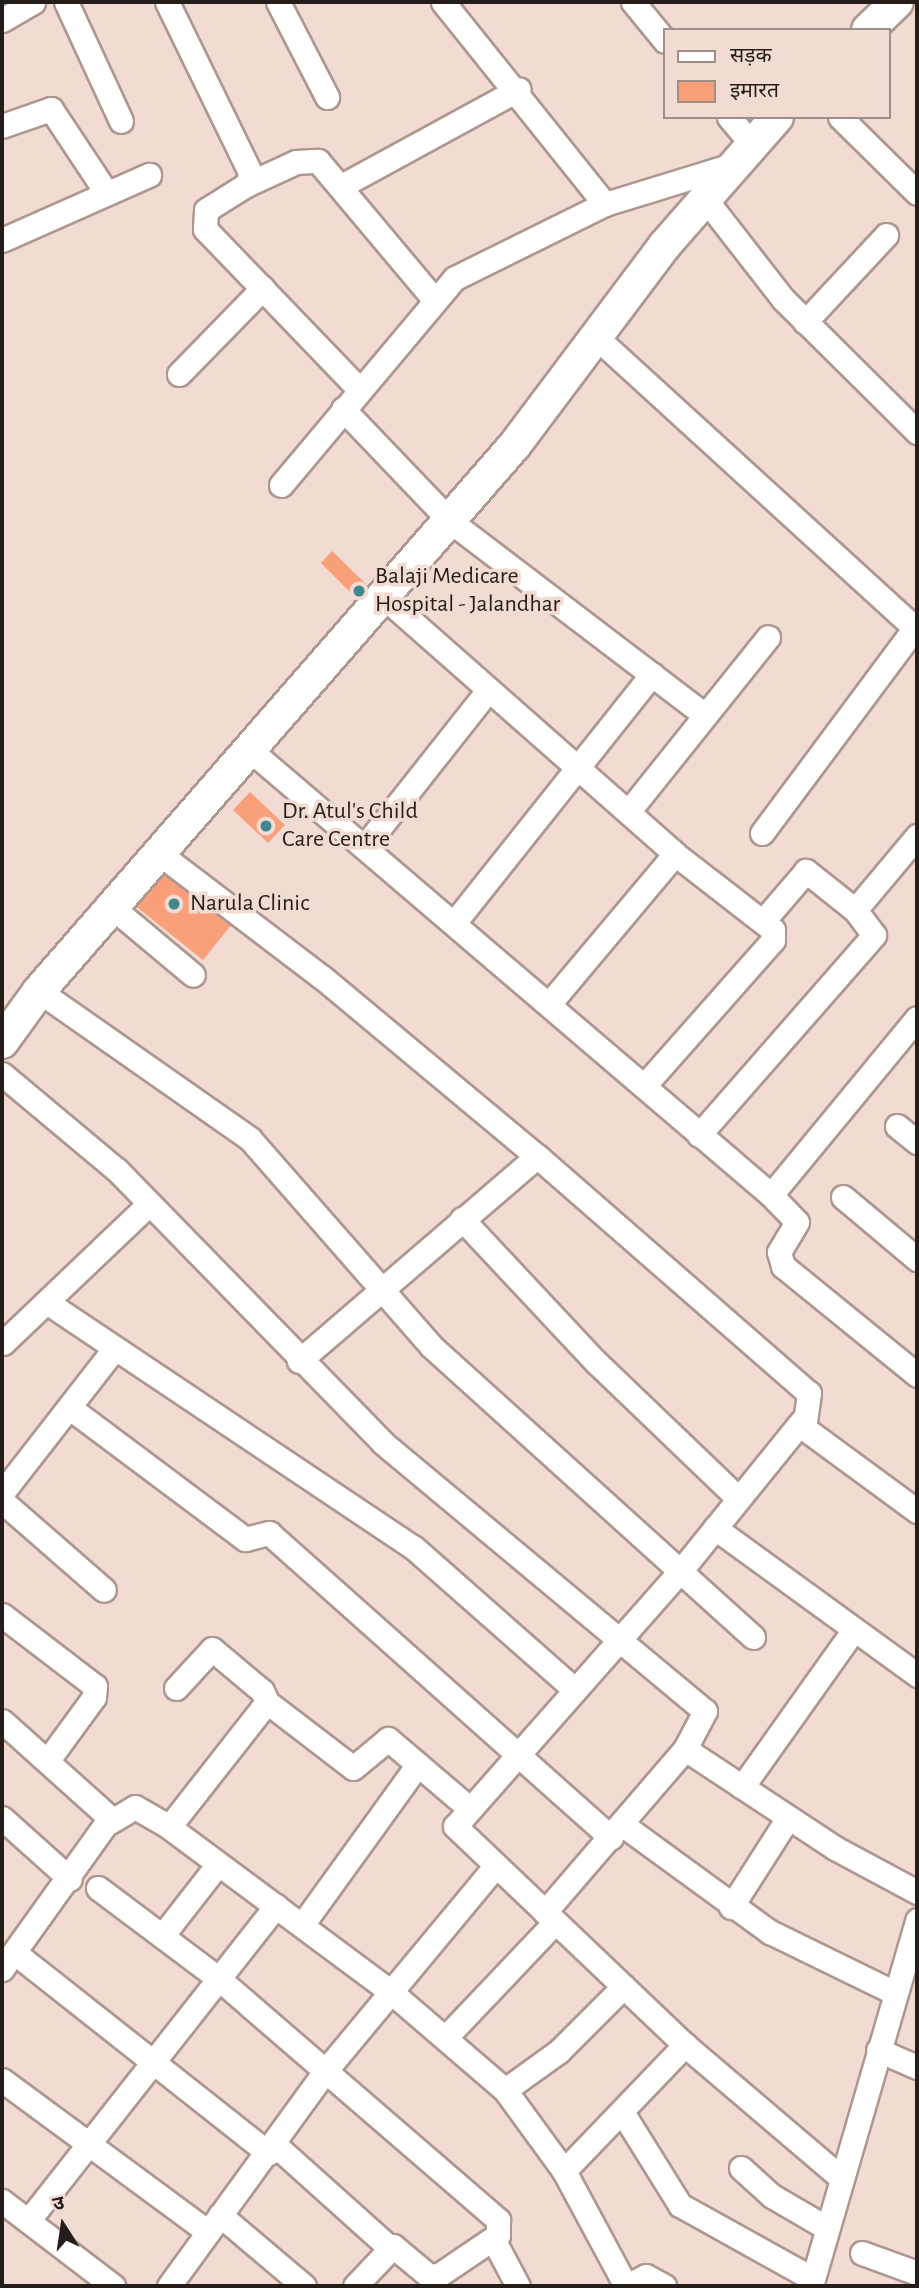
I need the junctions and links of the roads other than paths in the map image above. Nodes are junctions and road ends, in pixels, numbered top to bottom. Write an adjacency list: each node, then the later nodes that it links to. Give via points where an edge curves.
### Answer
1 (33, 2): 7 (street)
2 (66, 2): 14 (street)
3 (167, 2): 18 (street, via 249,168)
4 (278, 2): 10 (street)
5 (443, 2): 9 (street)
6 (632, 2): 8 (street)
7 (6, 11)
8 (664, 40)
9 (519, 89): 19 (street); 23 (street)
10 (327, 97)
11 (730, 119): 16 (street)
12 (775, 119): 16 (street)
13 (842, 119): 21 (street)
14 (121, 121)
15 (2, 126): 20 (street, via 51,109)
16 (742, 153): 22 (street); 23 (street)
17 (149, 175): 20 (street)
18 (246, 185): 19 (street, via 312,160); 26 (street, via 206,210 202,224)
19 (344, 185): 27 (street)
20 (106, 192): 25 (street)
21 (917, 193)
22 (706, 200): 28 (street); 29 (street)
23 (605, 204): 27 (street, via 475,264)
24 (886, 235): 28 (street)
25 (2, 240)
26 (263, 288): 30 (street); 31 (street)
27 (434, 299): 31 (street)
28 (805, 322): 33 (street)
29 (596, 337): 35 (street); 37 (street)
30 (179, 374)
31 (359, 389): 32 (street)
32 (343, 409): 34 (street); 35 (street)
33 (917, 432)
34 (281, 485)
35 (450, 521): 36 (street); 39 (street)
36 (385, 598): 40 (street); 42 (street)
37 (916, 629): 45 (street)
38 (768, 637): 41 (street)
39 (652, 674): 41 (street); 43 (street)
40 (488, 690): 43 (street); 47 (street)
41 (705, 715): 44 (street)
42 (250, 750): 47 (street); 48 (street)
43 (579, 769): 44 (street); 53 (street)
44 (628, 812): 49 (street)
45 (762, 833)
46 (916, 841): 51 (street)
47 (365, 846): 53 (street)
48 (160, 854): 50 (street); 64 (street, via 323,978)
49 (675, 854): 52 (street); 56 (street)
50 (113, 908): 54 (street); 55 (street)
51 (855, 910): 52 (street, via 802,871); 62 (street, via 873,929 873,939)
52 (764, 919): 60 (street, via 773,940)
53 (454, 923): 56 (street)
54 (193, 975)
55 (39, 990): 58 (street); 70 (street, via 250,1139)
56 (549, 1004): 60 (street)
57 (917, 1018): 65 (street)
58 (2, 1042)
59 (2, 1074): 67 (street)
60 (644, 1086): 62 (street)
61 (897, 1126): 63 (street)
62 (699, 1135): 65 (street)
63 (917, 1142)
64 (537, 1156): 68 (street); 77 (street, via 809,1393)
65 (771, 1195): 75 (street, via 797,1222 779,1252 783,1266)
66 (843, 1197): 69 (street)
67 (149, 1204): 71 (street); 74 (street)
68 (462, 1219): 70 (street); 79 (street, via 596,1362)
69 (917, 1259)
70 (379, 1286): 74 (street); 83 (street, via 431,1346)
71 (48, 1303): 72 (street); 73 (street)
72 (3, 1343)
73 (114, 1349): 76 (street); 91 (street, via 413,1547)
74 (299, 1361): 88 (street, via 383,1443)
75 (917, 1375)
76 (70, 1408): 78 (street); 95 (street, via 245,1539 268,1533)
77 (801, 1422): 79 (street); 81 (street)
78 (2, 1493)
79 (738, 1498): 82 (street)
80 (2, 1501): 84 (street)
81 (917, 1511)
82 (715, 1528): 83 (street); 86 (street)
83 (681, 1570): 87 (street); 88 (street)
84 (104, 1590)
85 (2, 1615): 96 (street, via 95,1686 94,1697)
86 (853, 1631): 89 (street); 98 (street)
87 (753, 1637)
88 (618, 1643): 91 (street); 94 (street, via 705,1711)
89 (917, 1675)
90 (176, 1688): 92 (street, via 212,1649 262,1690)
91 (575, 1690): 95 (street)
92 (267, 1702): 97 (street, via 349,1767 356,1767 386,1738); 103 (street)
93 (2, 1721): 96 (street)
94 (685, 1749): 98 (street); 104 (street)
95 (520, 1754): 99 (street); 104 (street)
96 (48, 1760): 102 (street, via 108,1812)
97 (418, 1764): 99 (street); 114 (street)
98 (742, 1787): 101 (street)
99 (469, 1808): 106 (street, via 456,1830)
100 (2, 1818): 107 (street)
101 (788, 1818): 109 (street); 111 (street)
102 (110, 1822): 103 (street, via 135,1807); 107 (street)
103 (169, 1827): 105 (street)
104 (617, 1831): 111 (street); 112 (street)
105 (218, 1864): 110 (street); 115 (street)
106 (494, 1868): 112 (street); 119 (street)
107 (71, 1879): 116 (street)
108 (98, 1888): 115 (street)
109 (917, 1892)
110 (276, 1906): 114 (street); 117 (street)
111 (731, 1907): 120 (street, via 801,1951)
112 (550, 1917): 118 (street); 121 (street)
113 (917, 1920): 120 (street)
114 (302, 1925): 119 (street)
115 (162, 1936): 117 (street)
116 (8, 1961): 124 (street)
117 (219, 1979): 124 (street); 126 (street)
118 (623, 1987): 122 (street); 128 (street, via 559,2050)
119 (391, 1992): 121 (street); 126 (street)
120 (895, 1993): 123 (street)
121 (446, 2037): 128 (street)
122 (685, 2045): 129 (street); 134 (street)
123 (878, 2050): 125 (street); 134 (street)
124 (153, 2059): 130 (street); 131 (street)
125 (917, 2067)
126 (326, 2070): 131 (street); 139 (street, via 498,2220)
127 (2, 2080): 130 (street)
128 (505, 2090): 133 (street)
129 (624, 2115): 133 (street); 143 (street, via 680,2205)
130 (90, 2140): 136 (street); 137 (street)
131 (271, 2149): 137 (street); 140 (street)
132 (741, 2168): 138 (street, via 772,2196)
133 (564, 2171): 149 (street)
134 (839, 2176): 138 (street)
135 (2, 2201): 136 (street)
136 (28, 2221): 144 (street)
137 (214, 2224): 145 (street); 146 (street)
138 (827, 2228): 143 (street)
139 (493, 2239): 140 (street, via 433,2277); 148 (street)
140 (390, 2248): 147 (street)
141 (862, 2253): 142 (street)
142 (917, 2273)
143 (812, 2283)
144 (113, 2286)
145 (169, 2286)
146 (304, 2286)
147 (355, 2286)
148 (518, 2286)
149 (626, 2286): 150 (street, via 646,2276)
150 (664, 2286)

